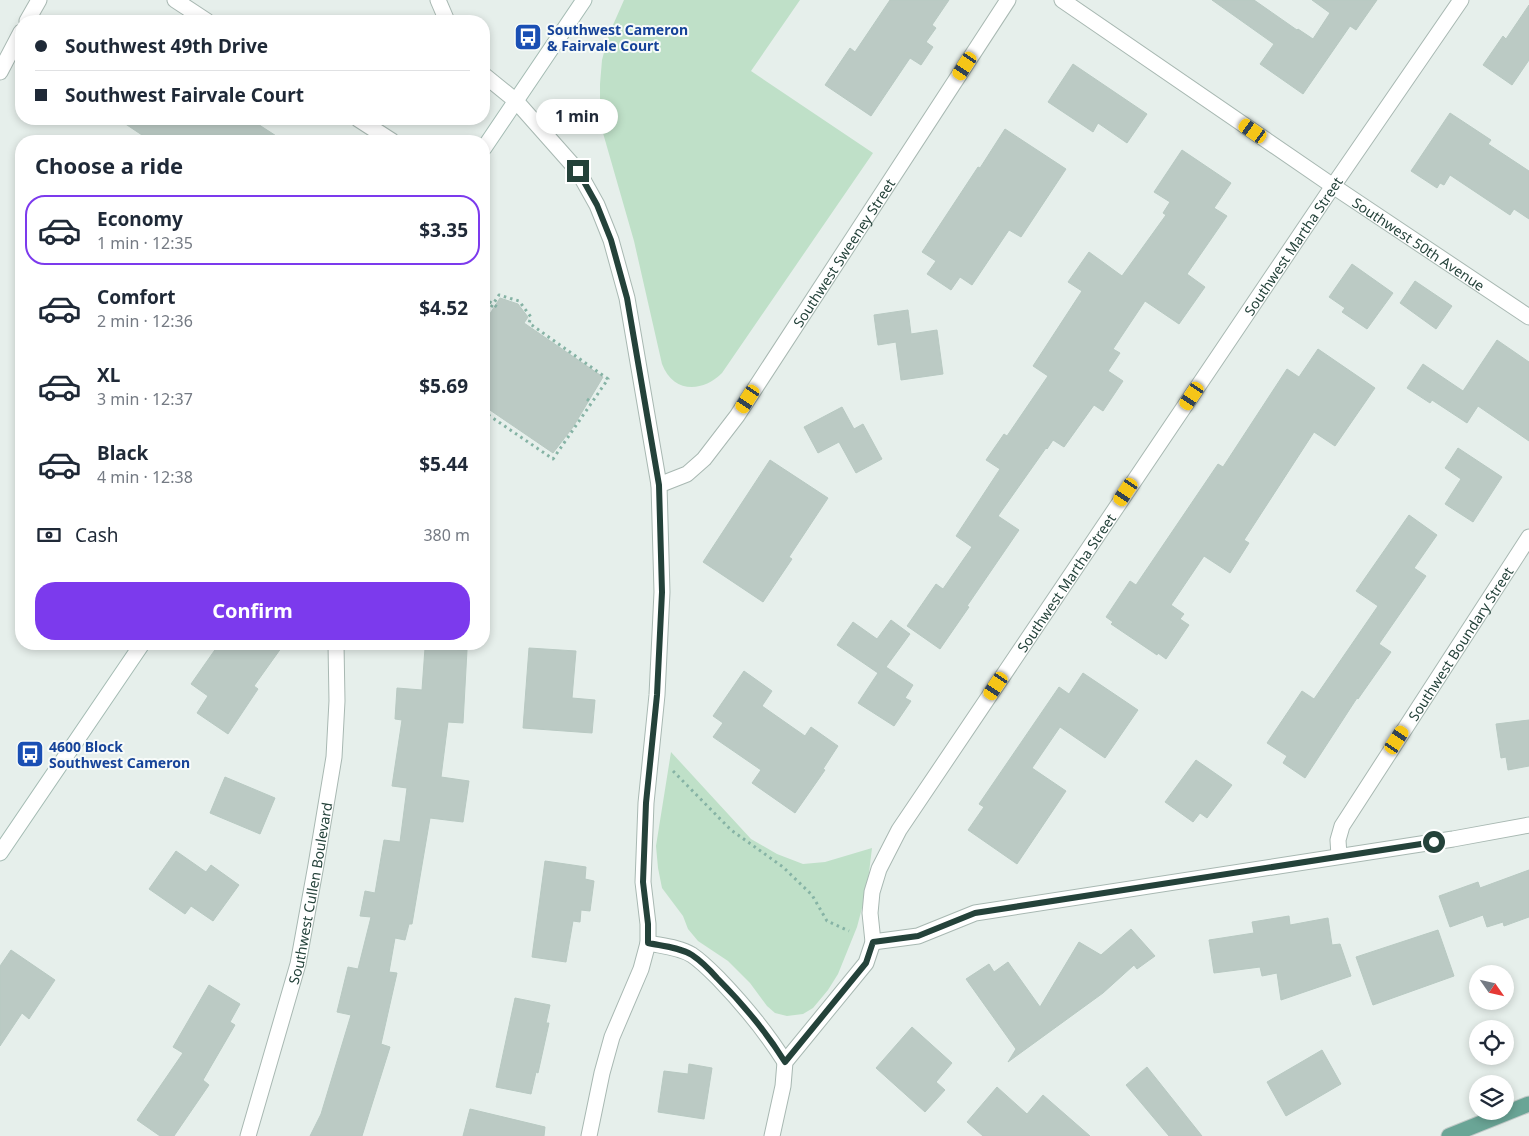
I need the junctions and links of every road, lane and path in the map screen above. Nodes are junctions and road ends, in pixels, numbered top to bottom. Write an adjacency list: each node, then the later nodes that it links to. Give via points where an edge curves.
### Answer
1 (39, 0): 8 (street)
2 (175, 0): 9 (street)
3 (438, 0): 10 (street)
4 (584, 0): 14 (street)
5 (1008, 0): 27 (street, Southwest Sweeney Street, via 732,422 704,459 687,474)
6 (1062, 0): 18 (street, Southwest 50th Avenue)
7 (1461, 0): 18 (street, Southwest Martha Street)
8 (30, 15)
9 (198, 15)
10 (444, 15)
11 (15, 43): 12 (street)
12 (0, 72)
13 (490, 80): 14 (street)
14 (516, 101): 17 (street); 27 (street, via 578,171 611,240 627,298)
15 (367, 125): 16 (street)
16 (383, 135)
17 (490, 139)
18 (1333, 186): 23 (street, Southwest 50th Avenue); 35 (street, Southwest Martha Street, via 899,830 879,869 872,892)
19 (490, 302): 20 (path)
20 (493, 304): 21 (path); 22 (path); 25 (path, via 499,295 519,301 530,317 529,323 608,379)
21 (490, 309)
22 (500, 309)
23 (1529, 317)
24 (587, 399): 25 (path)
25 (592, 403): 26 (path, via 553,459)
26 (490, 416)
27 (659, 485): 31 (street, via 662,592)
28 (1529, 537): 34 (street, Southwest Boundary Street, via 1342,826 1338,840)
29 (138, 650): 33 (street)
30 (336, 650): 39 (street, Southwest Cullen Boulevard, via 334,757 316,865 298,964)
31 (651, 750): 35 (path, via 731,830 783,868 812,895 828,921); 36 (street, via 643,882)
32 (1529, 825): 34 (street)
33 (0, 853)
34 (1339, 856): 35 (street, via 975,913 918,936)
35 (873, 942): 37 (street, Southwest Martha Street, via 866,963)
36 (648, 943): 37 (street, via 692,955 706,967 747,1008); 40 (street, via 641,969 612,1037)
37 (785, 1062): 41 (street)
38 (1529, 1104): 42 (main road)
39 (248, 1136)
40 (589, 1136)
41 (772, 1136)
42 (1449, 1136)

